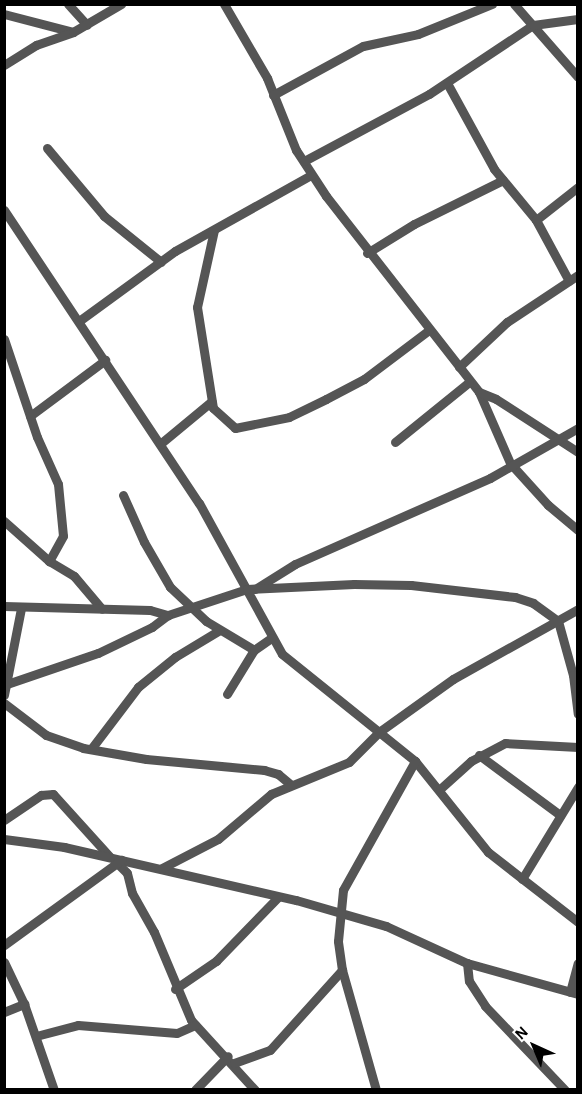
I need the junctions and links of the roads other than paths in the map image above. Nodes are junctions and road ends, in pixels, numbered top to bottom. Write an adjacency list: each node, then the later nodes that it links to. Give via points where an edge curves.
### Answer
1 (68, 4): 8 (street)
2 (121, 4): 8 (street)
3 (224, 4): 14 (street)
4 (492, 4): 14 (street, via 418,34 363,46)
5 (514, 4): 9 (street)
6 (4, 14): 10 (street)
7 (578, 19): 9 (street)
8 (87, 24): 10 (street)
9 (533, 25): 12 (street); 13 (street)
10 (73, 32): 11 (street, via 36,45)
11 (4, 65)
12 (578, 77)
13 (447, 83): 16 (street); 18 (street)
14 (273, 95): 16 (street, via 283,124)
15 (47, 148): 24 (street, via 104,216)
16 (304, 161): 17 (street)
17 (311, 175): 22 (street); 23 (street)
18 (503, 180): 21 (street); 23 (street, via 414,224)
19 (578, 187): 21 (street)
20 (4, 210): 26 (street)
21 (536, 220): 25 (street)
22 (214, 230): 24 (street); 33 (street, via 197,307)
23 (366, 253): 27 (street)
24 (161, 262): 26 (street)
25 (573, 278): 30 (street, via 487,338)
26 (79, 321): 29 (street)
27 (429, 330): 30 (street); 33 (street, via 364,379 289,417 235,428 222,419)
28 (4, 339): 34 (street)
29 (105, 360): 34 (street); 38 (street)
30 (459, 367): 31 (street)
31 (469, 382): 32 (street); 37 (street)
32 (479, 392): 36 (street); 40 (street)
33 (212, 401): 38 (street)
34 (30, 416): 44 (street, via 56,476 62,504 63,536)
35 (578, 428): 36 (street)
36 (556, 438): 39 (street); 40 (street)
37 (395, 442)
38 (160, 444): 45 (street)
39 (578, 452)
40 (510, 463): 43 (street); 45 (street, via 490,478 295,564)
41 (123, 495): 47 (street, via 159,569)
42 (4, 521): 44 (street)
43 (578, 530)
44 (49, 561): 49 (street, via 74,576)
45 (251, 589): 47 (street); 52 (street, via 411,585 515,597 533,603); 54 (street)
46 (4, 606): 48 (street)
47 (189, 607): 51 (street); 53 (street)
48 (21, 608): 49 (street); 56 (street)
49 (102, 609): 51 (street, via 150,610)
50 (578, 609): 52 (street)
51 (168, 615): 56 (street, via 98,653)
52 (558, 621): 60 (street, via 573,675); 61 (street, via 538,628 471,668)
53 (220, 630): 55 (street); 64 (street, via 175,657 138,687)
54 (271, 638): 55 (street); 61 (street, via 303,674)
55 (254, 650): 57 (street)
56 (6, 685): 58 (street)
57 (227, 694)
58 (4, 695)
59 (4, 703): 64 (street, via 46,735)
60 (578, 714)
61 (379, 732): 66 (street); 67 (street, via 360,754 336,770)
62 (578, 741): 63 (street)
63 (577, 747): 65 (street, via 510,742)
64 (91, 749): 67 (street, via 146,759 264,770 278,774)
65 (479, 755): 69 (street); 70 (street)
66 (415, 761): 69 (street); 78 (street, via 346,882)
67 (290, 784): 75 (street, via 260,803 218,839)
68 (578, 787): 70 (street)
69 (440, 789): 76 (street, via 488,852)
70 (560, 815): 76 (street, via 548,842)
71 (4, 820): 73 (street, via 41,795 53,794)
72 (4, 839): 73 (street)
73 (111, 857): 74 (street)
74 (120, 862): 75 (street); 80 (street); 85 (street, via 154,932)
75 (162, 868): 77 (street)
76 (522, 879): 79 (street)
77 (279, 897): 78 (street); 85 (street, via 216,962)
78 (341, 915): 82 (street, via 386,926); 84 (street, via 338,941)
79 (578, 922)
80 (4, 945)
81 (4, 962): 87 (street)
82 (467, 963): 86 (street); 96 (street, via 469,981 485,1006)
83 (578, 963): 86 (street)
84 (342, 970): 91 (street, via 270,1050); 95 (street)
85 (175, 989): 89 (street)
86 (574, 993)
87 (24, 1004): 88 (street); 90 (street)
88 (4, 1012)
89 (195, 1025): 90 (street, via 177,1033 78,1025); 91 (street)
90 (36, 1036): 92 (street)
91 (231, 1059): 93 (street); 94 (street)
92 (54, 1089)
93 (195, 1089)
94 (255, 1089)
95 (376, 1089)
96 (565, 1089)

